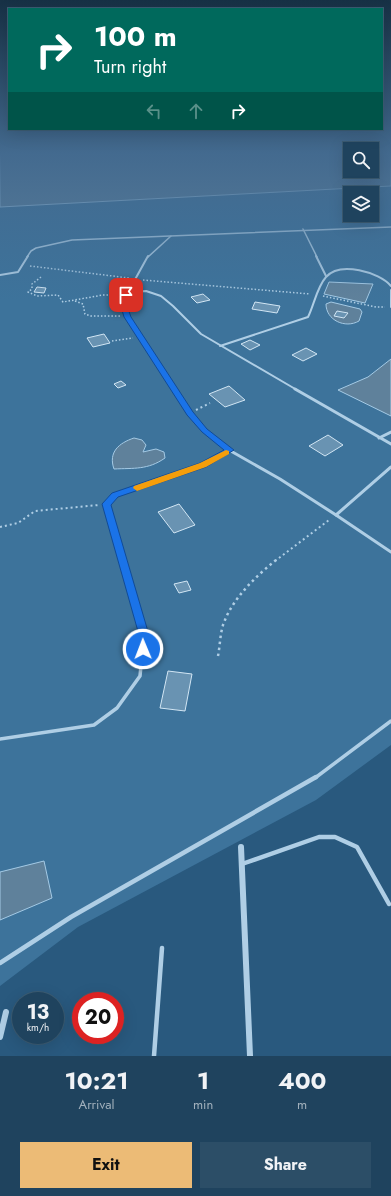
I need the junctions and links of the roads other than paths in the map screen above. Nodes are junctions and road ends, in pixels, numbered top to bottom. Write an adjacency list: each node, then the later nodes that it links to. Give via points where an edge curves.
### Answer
1 (391, 226): 2 (lane)
2 (303, 230): 3 (lane); 5 (lane)
3 (172, 235): 4 (lane, via 72,240 36,248 31,251 18,272); 8 (lane, via 149,254)
4 (0, 275)
5 (326, 276): 6 (lane, via 353,269 385,278); 10 (lane, via 308,317)
6 (391, 286)
7 (391, 290): 9 (lane)
8 (126, 295): 10 (lane, via 140,290 165,297 199,333); 14 (lane, via 123,303 128,317 190,413 205,430)
9 (391, 306)
10 (220, 346): 12 (lane)
11 (391, 432): 12 (lane)
12 (379, 438): 13 (lane)
13 (391, 444)
14 (230, 450): 16 (lane); 19 (lane, via 203,465 115,495 106,504 144,635 140,676 117,708 94,725)
15 (391, 467): 16 (lane)
16 (336, 515): 17 (lane)
17 (391, 552)
18 (391, 721): 24 (lane, via 324,773 71,917)
19 (0, 739)
20 (241, 847): 21 (street)
21 (242, 864): 22 (lane, via 319,837 335,837 357,847); 28 (street)
22 (389, 904)
23 (162, 948): 27 (lane)
24 (0, 963)
25 (6, 1012): 26 (street)
26 (0, 1037)
27 (154, 1056)
28 (250, 1056)

